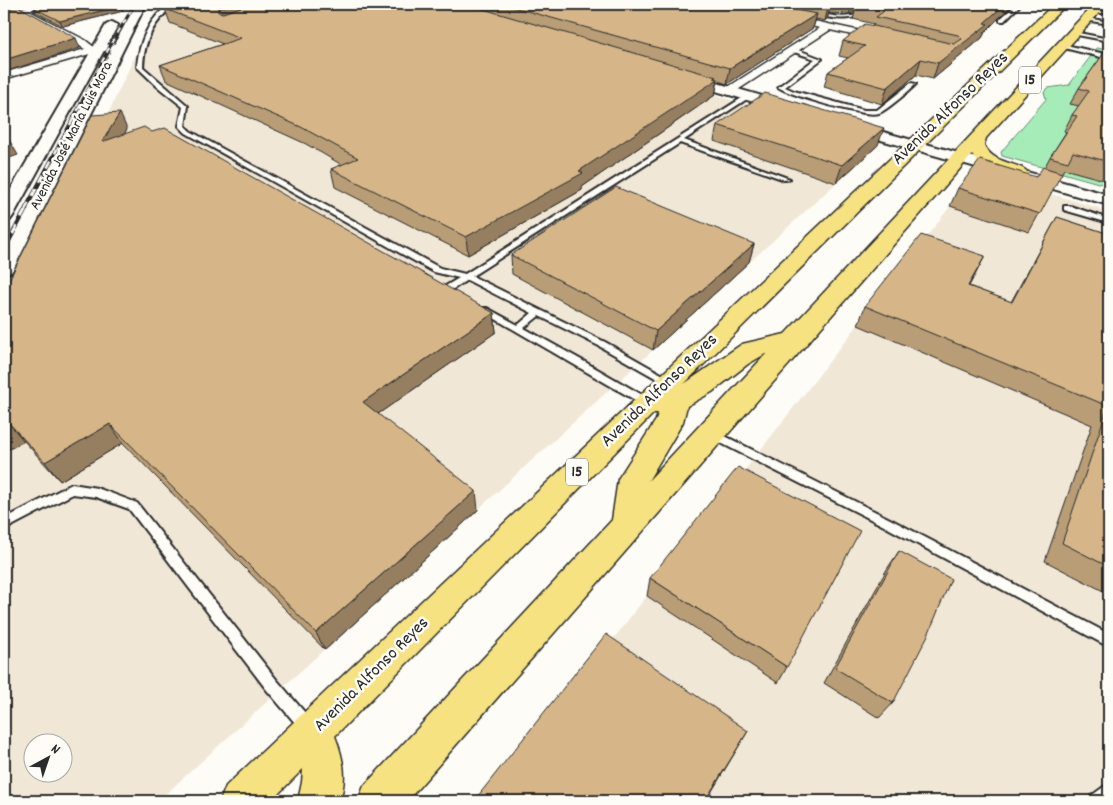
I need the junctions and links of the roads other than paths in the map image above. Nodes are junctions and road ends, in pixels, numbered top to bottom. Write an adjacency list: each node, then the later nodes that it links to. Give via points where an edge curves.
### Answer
1 (10, 4): 9 (street)
2 (49, 4): 9 (street)
3 (141, 4): 21 (street, Avenida José María Luis Mora)
4 (173, 4): 43 (lane, via 158,16 142,48 140,67 186,107 182,126 196,138)
5 (817, 4): 14 (lane, via 810,10)
6 (880, 4): 14 (lane, via 854,18)
7 (1019, 4): 15 (lane)
8 (1061, 4): 34 (highway, Avenida Alfonso Reyes / 15)
9 (22, 10): 11 (street); 23 (street)
10 (1098, 12): 16 (lane); 18 (highway, Avenida Alfonso Reyes / 15)
11 (4, 15)
12 (118, 16): 23 (street, Avenida José María Luis Mora)
13 (782, 18): 17 (street)
14 (844, 19): 17 (lane)
15 (1002, 20)
16 (1109, 23)
17 (828, 27): 19 (street); 24 (street)
18 (1074, 33): 20 (lane); 22 (highway, Avenida Alfonso Reyes / 15)
19 (892, 40)
20 (1109, 40)
21 (118, 46): 23 (street); 42 (street, Avenida José María Luis Mora)
22 (1062, 46): 25 (lane); 35 (highway, Avenida Alfonso Reyes / 15)
23 (96, 49): 27 (street); 40 (street, Avenida José María Luis Mora)
24 (793, 50): 29 (street); 32 (lane, via 819,58 784,84 782,89)
25 (1109, 57)
26 (672, 74): 29 (street)
27 (4, 76)
28 (913, 84): 32 (lane, via 876,113)
29 (729, 91): 30 (street)
30 (748, 96): 31 (street); 33 (lane)
31 (804, 113)
32 (838, 113): 34 (street)
33 (680, 141): 37 (lane); 44 (lane)
34 (913, 144): 35 (street); 49 (highway, Avenida Alfonso Reyes / 15)
35 (969, 147): 36 (highway, via 975,145 982,156); 48 (highway, Avenida Alfonso Reyes / 15)
36 (1020, 174): 38 (street)
37 (787, 179)
38 (1109, 200)
39 (1067, 208): 41 (lane)
40 (4, 216)
41 (1109, 221)
42 (4, 268)
43 (437, 270): 44 (lane); 44 (lane, via 451,292)
44 (467, 277): 46 (lane)
45 (478, 307): 47 (lane)
46 (539, 312): 47 (lane); 49 (lane)
47 (518, 329): 49 (lane, via 582,364)
48 (796, 340): 49 (highway, via 753,349 708,382); 50 (highway, Avenida Alfonso Reyes / 15)
49 (664, 395): 52 (highway, via 669,422 633,479); 54 (highway, Avenida Alfonso Reyes / 15)
50 (712, 434): 52 (highway, Avenida Alfonso Reyes / 15); 53 (lane, via 854,505)
51 (4, 525): 54 (lane, via 72,489 97,493 133,506)
52 (627, 527): 58 (highway, Avenida Alfonso Reyes / 15)
53 (1109, 641)
54 (313, 733): 56 (highway, Avenida Alfonso Reyes / 15); 57 (highway, via 325,771)
55 (1109, 791): 59 (lane)
56 (241, 801)
57 (319, 801)
58 (379, 801)
59 (1096, 801)

